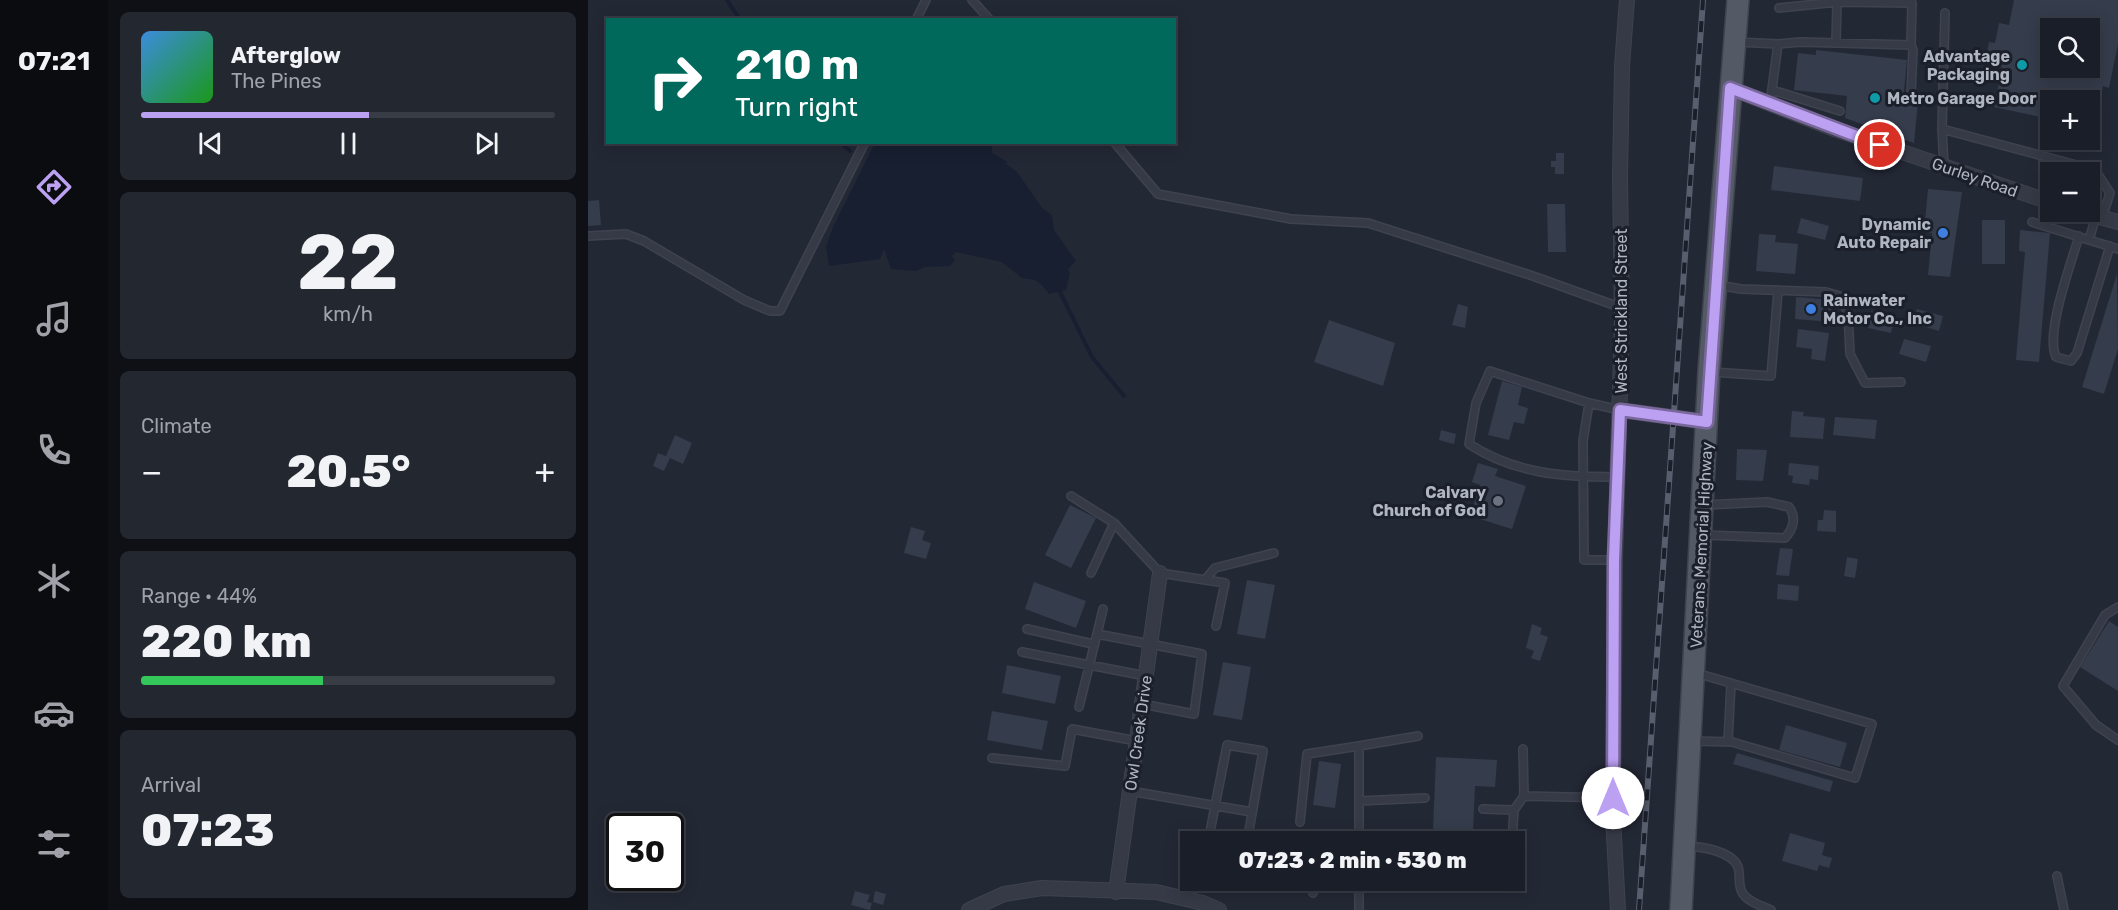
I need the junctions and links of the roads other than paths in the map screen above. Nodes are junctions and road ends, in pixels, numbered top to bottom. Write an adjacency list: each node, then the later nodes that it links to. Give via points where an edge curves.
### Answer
1 (926, 0): 8 (lane)
2 (972, 0): 9 (lane)
3 (1627, 0): 37 (street, West Strickland Street, via 1620,177)
4 (1738, 0): 10 (main road, Veterans Memorial Highway)
5 (1837, 2): 6 (lane); 11 (lane); 13 (lane, via 1912,3)
6 (1779, 8)
7 (1945, 13): 18 (lane)
8 (916, 18)
9 (988, 18)
10 (1734, 42): 12 (lane); 14 (main road, Veterans Memorial Highway)
11 (1836, 43): 12 (lane); 13 (lane)
12 (1778, 44): 16 (lane)
13 (1911, 45): 15 (lane)
14 (1730, 88): 16 (street, Gurley Road); 35 (main road, Veterans Memorial Highway)
15 (1911, 94)
16 (1771, 97): 17 (lane); 22 (street, Gurley Road)
17 (1840, 111)
18 (1942, 129): 21 (lane); 22 (lane)
19 (865, 144): 30 (lane, via 780,311 744,300 635,237)
20 (1116, 144): 37 (lane, via 1158,194 1291,219 1368,223)
21 (2065, 162)
22 (1944, 167): 24 (street, Gurley Road)
23 (2100, 178): 25 (lane, via 2110,194)
24 (2040, 199)
25 (2100, 215)
26 (2100, 217): 29 (street)
27 (2032, 222): 31 (lane)
28 (2097, 222): 32 (lane)
29 (2118, 222)
30 (588, 236)
31 (2079, 236): 32 (lane); 33 (lane, via 2057,309 2053,351 2056,357 2071,361 2077,353)
32 (2089, 240): 33 (lane)
33 (2110, 246): 34 (lane)
34 (2118, 249)
35 (1716, 284): 36 (lane); 38 (main road, Veterans Memorial Highway)
36 (1778, 291): 38 (lane, via 1771,376); 39 (lane, via 1840,296 1848,313 1850,354 1865,383)
37 (1622, 308): 41 (street, West Strickland Street)
38 (1709, 371): 42 (main road, Veterans Memorial Highway)
39 (1901, 382)
40 (1589, 403): 41 (lane); 43 (lane); 43 (lane, via 1490,371 1476,403 1469,444 1490,457 1553,476)
41 (1620, 410): 42 (street); 44 (street, West Strickland Street)
42 (1707, 422): 46 (main road, Veterans Memorial Highway)
43 (1582, 475): 44 (lane); 50 (lane, via 1584,560)
44 (1616, 477): 50 (street, West Strickland Street)
45 (1071, 496): 47 (lane)
46 (1702, 506): 48 (main road, Veterans Memorial Highway); 48 (lane, via 1767,502 1789,507 1794,514 1792,530 1785,538)
47 (1114, 523): 51 (lane); 52 (lane)
48 (1701, 535): 63 (main road, Veterans Memorial Highway)
49 (1274, 553): 53 (lane, via 1215,568)
50 (1614, 560): 79 (street, West Strickland Street)
51 (1091, 573)
52 (1160, 573): 53 (lane); 60 (street, Owl Creek Drive)
53 (1204, 580): 56 (lane, via 1225,583)
54 (2118, 607): 69 (lane, via 2105,615 2063,686 2096,725)
55 (1103, 609): 58 (lane)
56 (1216, 626)
57 (1027, 629): 59 (lane)
58 (1097, 634): 59 (lane); 60 (lane)
59 (1093, 644): 62 (lane)
60 (1150, 645): 64 (street, Owl Creek Drive); 66 (lane, via 1202,654 1194,714)
61 (1022, 652): 62 (lane)
62 (1089, 664): 64 (lane); 67 (lane)
63 (1695, 673): 65 (lane); 71 (main road, Veterans Memorial Highway)
64 (1146, 676): 66 (street, Owl Creek Drive)
65 (1731, 684): 72 (lane); 72 (lane, via 1872,724 1855,778)
66 (1142, 704): 70 (street, Owl Creek Drive)
67 (1078, 706)
68 (1418, 736): 73 (lane)
69 (2118, 740)
70 (1137, 741): 75 (lane, via 1072,729 1065,766); 76 (street, Owl Creek Drive)
71 (1691, 741): 72 (lane); 90 (main road, Veterans Memorial Highway)
72 (1728, 742)
73 (1359, 746): 80 (lane); 85 (lane, via 1307,754)
74 (1523, 749): 77 (lane)
75 (992, 758)
76 (1130, 790): 81 (lane); 93 (street, Owl Creek Drive)
77 (1524, 796): 79 (lane); 83 (lane)
78 (1425, 798): 80 (lane)
79 (1613, 798): 99 (street, West Strickland Street)
80 (1359, 801): 88 (lane)
81 (1214, 806): 84 (lane); 84 (lane, via 1227,745 1263,751); 86 (lane)
82 (1483, 809): 83 (lane)
83 (1514, 810): 89 (lane)
84 (1252, 812): 87 (lane)
85 (1300, 822)
86 (1211, 831)
87 (1249, 831)
88 (1359, 831)
89 (1513, 831)
90 (1686, 846): 94 (main road, Veterans Memorial Highway); 101 (lane, via 1733,859 1743,894 1751,902)
91 (2057, 876): 102 (lane)
92 (1359, 891): 98 (lane)
93 (1116, 892): 95 (street, via 1156,892); 96 (street, via 1042,888 1004,894)
94 (1682, 900): 100 (main road, Veterans Memorial Highway)
95 (1187, 905): 97 (street)
96 (969, 910)
97 (1219, 910)
98 (1359, 910)
99 (1618, 910)
100 (1688, 910)
101 (1772, 910)
102 (2064, 910)

